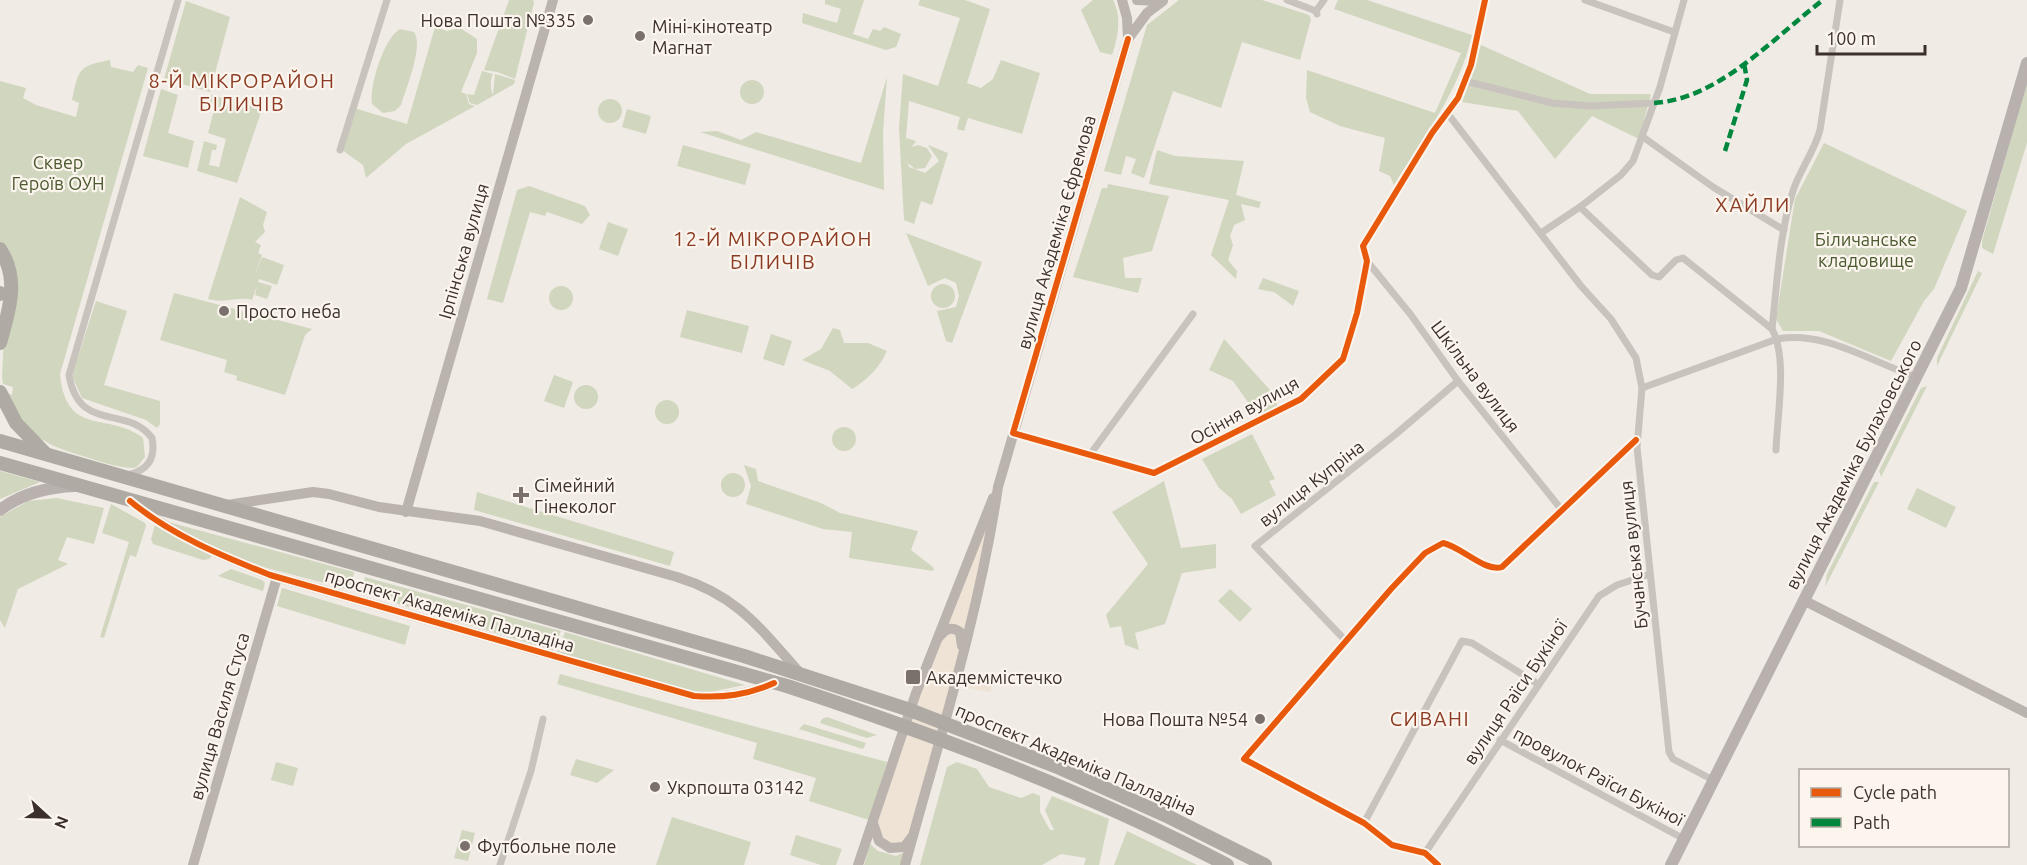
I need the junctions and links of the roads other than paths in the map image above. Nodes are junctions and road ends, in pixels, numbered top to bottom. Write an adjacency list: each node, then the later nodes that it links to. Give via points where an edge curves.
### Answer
1 (178, 0): 41 (street, via 69,375 72,391 81,405 140,426 152,438 154,454 150,462 136,473)
2 (387, 0): 20 (street)
3 (553, 0): 48 (street, Ірпінська вулиця)
4 (1122, 0): 14 (street, вулиця Академіка Єфремова, via 1128,18)
5 (1137, 0): 12 (street)
6 (1287, 0): 7 (street, via 1316,12)
7 (1324, 0)
8 (1485, 0): 16 (street, Осіння вулиця)
9 (1586, 0): 13 (street)
10 (1683, 0): 13 (street)
11 (1840, 0): 22 (street, via 1817,143 1795,183)
12 (1164, 1): 14 (street, вулиця Академіка Єфремова, via 1146,13)
13 (1674, 32): 17 (street)
14 (1128, 39): 34 (street, вулиця Академіка Єфремова)
15 (2027, 63): 30 (main road, вулиця Академіка Булаховського, via 1970,264)
16 (1465, 81): 17 (street, via 1552,103); 18 (street, Осіння вулиця)
17 (1653, 103): 19 (street)
18 (1448, 114): 23 (street, Бучанська вулиця); 25 (street, Осіння вулиця, via 1432,133 1363,246)
19 (1643, 137): 21 (street, via 1633,161 1621,175); 22 (street, via 1713,187)
20 (340, 150)
21 (1580, 207): 23 (street); 27 (street, via 1652,275 1659,277 1683,258)
22 (1784, 230): 27 (street)
23 (1541, 233): 32 (street, Бучанська вулиця, via 1630,344)
24 (0, 249): 29 (highway, via 11,274 12,292)
25 (1367, 261): 31 (street, Шкільна вулиця); 39 (street, Осіння вулиця, via 1343,358 1301,399 1154,472)
26 (1193, 314): 39 (street)
27 (1772, 329): 28 (street)
28 (1777, 339): 30 (street, via 1796,335 1812,338); 32 (street); 37 (street, via 1780,358)
29 (0, 343)
30 (1917, 377): 51 (main road, вулиця Академіка Булаховського)
31 (1458, 381): 46 (street, Шкільна вулиця); 53 (street, вулиця Купріна, via 1255,546)
32 (1642, 388): 35 (street, Бучанська вулиця)
33 (0, 392): 38 (highway, via 16,423)
34 (1013, 433): 39 (street, Осіння вулиця); 43 (street, вулиця Академіка Єфремова)
35 (1636, 440): 46 (street); 49 (street, Бучанська вулиця)
36 (0, 441): 38 (highway, проспект Академіка Палладіна)
37 (1776, 450)
38 (46, 453): 41 (highway, проспект Академіка Палладіна)
39 (1089, 456)
40 (0, 463): 42 (highway, проспект Академіка Палладіна)
41 (122, 476): 45 (highway, проспект Академіка Палладіна)
42 (82, 486): 44 (highway, проспект Академіка Палладіна); 47 (main road, via 44,490)
43 (998, 487): 52 (street, вулиця Академіка Єфремова, via 982,518); 54 (street, вулиця Академіка Єфремова)
44 (130, 501): 50 (street, проспект Академіка Палладіна, via 148,516 205,548); 56 (highway, проспект Академіка Палладіна)
45 (223, 506): 48 (street, проспект Академіка Палладіна, via 313,492); 55 (highway, проспект Академіка Палладіна)
46 (1561, 509): 53 (street, via 1498,569 1450,544 1437,544)
47 (0, 510)
48 (406, 512): 55 (street, проспект Академіка Палладіна, via 480,521 703,586 736,605)
49 (1650, 574): 57 (street, вулиця Раїси Букіної, via 1599,596); 65 (street, Бучанська вулиця, via 1668,753)
50 (277, 577): 56 (street, проспект Академіка Палладіна, via 694,696 734,696); 71 (street, вулиця Василя Стуса)
51 (1805, 601): 59 (street); 65 (main road, вулиця Академіка Булаховського)
52 (937, 639): 54 (street, via 946,629 957,630 963,636); 58 (street, вулиця Академіка Єфремова)
53 (1345, 640): 67 (street, via 1244,759)
54 (962, 655): 61 (street, вулиця Академіка Єфремова)
55 (800, 673): 58 (highway, проспект Академіка Палладіна)
56 (774, 682): 62 (highway, проспект Академіка Палладіна)
57 (1538, 684): 64 (street, вулиця Раїси Букіної); 67 (street, via 1472,643 1462,641)
58 (910, 710): 61 (highway, проспект Академіка Палладіна); 62 (street, вулиця Академіка Єфремова)
59 (2027, 713)
60 (543, 719): 72 (street)
61 (946, 723): 63 (street, вулиця Академіка Єфремова); 76 (highway, проспект Академіка Палладіна, via 1090,781)
62 (904, 726): 63 (highway, проспект Академіка Палладіна); 66 (street, вулиця Академіка Єфремова)
63 (942, 740): 68 (street, вулиця Академіка Єфремова); 75 (highway, проспект Академіка Палладіна, via 1084,796)
64 (1500, 740): 69 (street, провулок Раїси Букіної); 70 (street, вулиця Раїси Букіної)
65 (1713, 780): 69 (main road, вулиця Академіка Булаховського)
66 (873, 823): 68 (street, via 879,841 890,848 904,847); 73 (street, вулиця Академіка Єфремова)
67 (1364, 823): 70 (street, via 1392,845)
68 (915, 829): 74 (street, вулиця Академіка Єфремова)
69 (1684, 839): 78 (main road, вулиця Академіка Булаховського)
70 (1425, 853): 77 (street)
71 (193, 865)
72 (501, 865)
73 (858, 865)
74 (906, 865)
75 (1227, 865)
76 (1265, 865)
77 (1438, 865)
78 (1671, 865)

